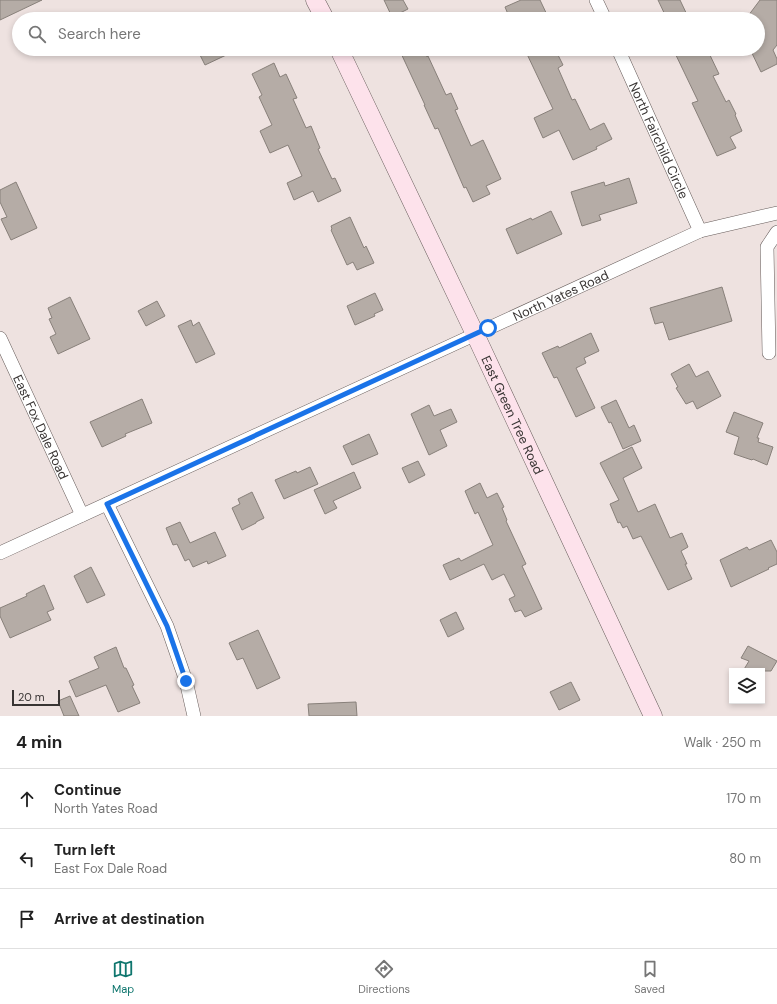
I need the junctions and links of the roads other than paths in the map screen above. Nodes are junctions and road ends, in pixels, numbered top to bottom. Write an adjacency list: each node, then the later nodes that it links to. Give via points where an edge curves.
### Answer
1 (316, 0): 3 (street)
2 (596, 0): 4 (street)
3 (321, 12)
4 (602, 12)
5 (342, 56): 10 (street, East Green Tree Road)
6 (621, 56): 8 (street, North Fairchild Circle)
7 (777, 213): 8 (street, North Yates Road)
8 (700, 231): 10 (street, North Yates Road)
9 (777, 232): 12 (street, via 768,247)
10 (474, 334): 13 (street, North Yates Road); 17 (street, East Green Tree Road)
11 (0, 338): 14 (street, East Fox Dale Road)
12 (770, 353)
13 (107, 504): 14 (street, North Yates Road); 16 (street, via 167,626 186,681)
14 (82, 515): 15 (street, North Yates Road)
15 (0, 552)
16 (194, 716)
17 (653, 716)

